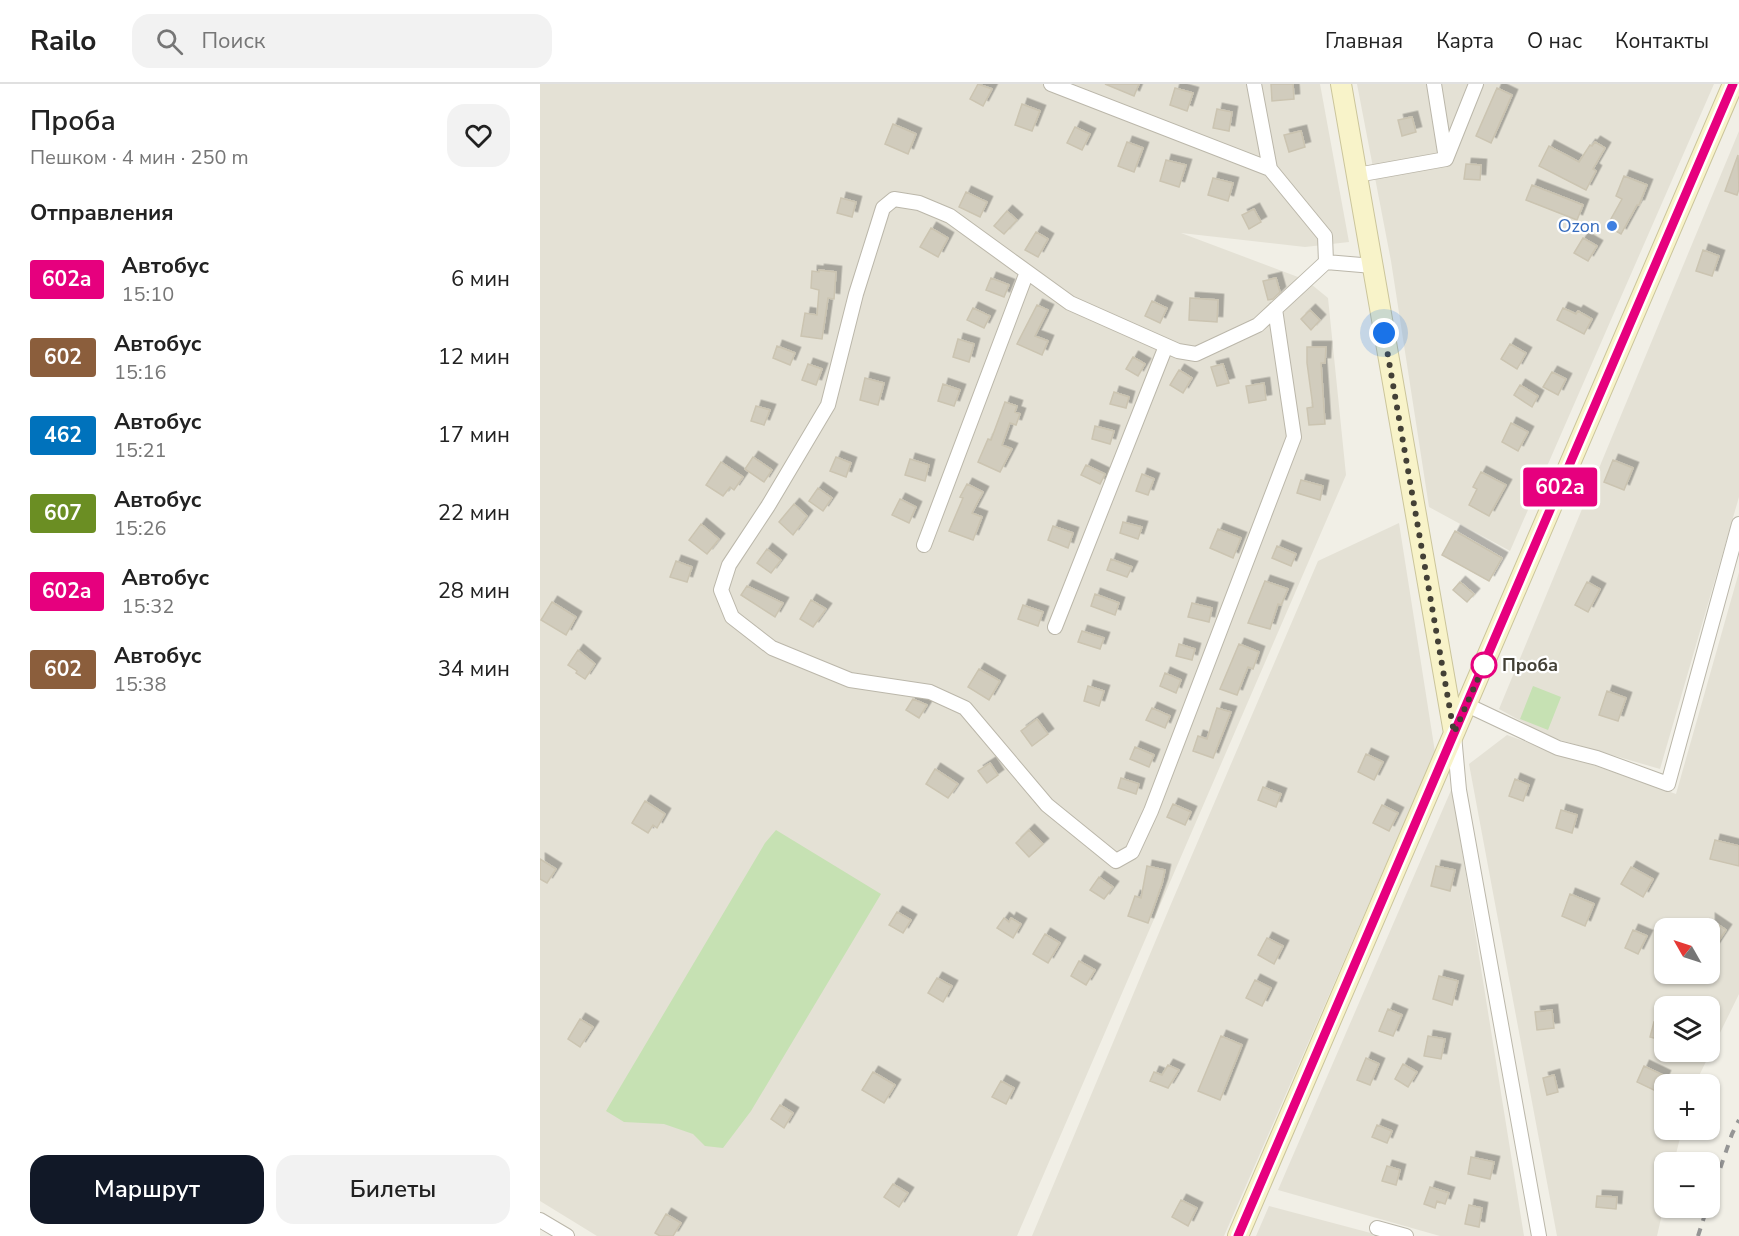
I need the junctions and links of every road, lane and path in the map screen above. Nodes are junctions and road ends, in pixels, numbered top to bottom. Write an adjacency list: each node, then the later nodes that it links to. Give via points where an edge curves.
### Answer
1 (1051, 84): 8 (street)
2 (1254, 84): 8 (street)
3 (1341, 84): 9 (main road)
4 (1434, 84): 7 (street)
5 (1476, 84): 7 (street)
6 (1733, 84): 18 (main road)
7 (1446, 159): 9 (street)
8 (1270, 169): 10 (street, via 1325,236)
9 (1357, 175): 11 (main road)
10 (1326, 262): 11 (street); 13 (street)
11 (1373, 266): 19 (main road)
12 (1027, 272): 13 (street, via 950,216 919,203 894,199 883,208 828,405 729,565 721,590 732,617 772,648 850,680 930,693 965,708 1047,805 1116,861 1132,852 1151,810 1294,437); 14 (street, via 1070,303); 16 (street)
13 (1275, 309): 14 (street, via 1258,325 1196,354)
14 (1166, 346): 17 (street)
15 (1739, 524): 18 (street, via 1668,784 1558,748)
16 (924, 545)
17 (1055, 627)
18 (1467, 705): 19 (main road)
19 (1454, 733): 23 (main road); 25 (street, via 1459,790)
20 (540, 1220): 22 (street)
21 (1377, 1228): 24 (street)
22 (567, 1236)
23 (1238, 1236)
24 (1406, 1236)
25 (1539, 1236)

